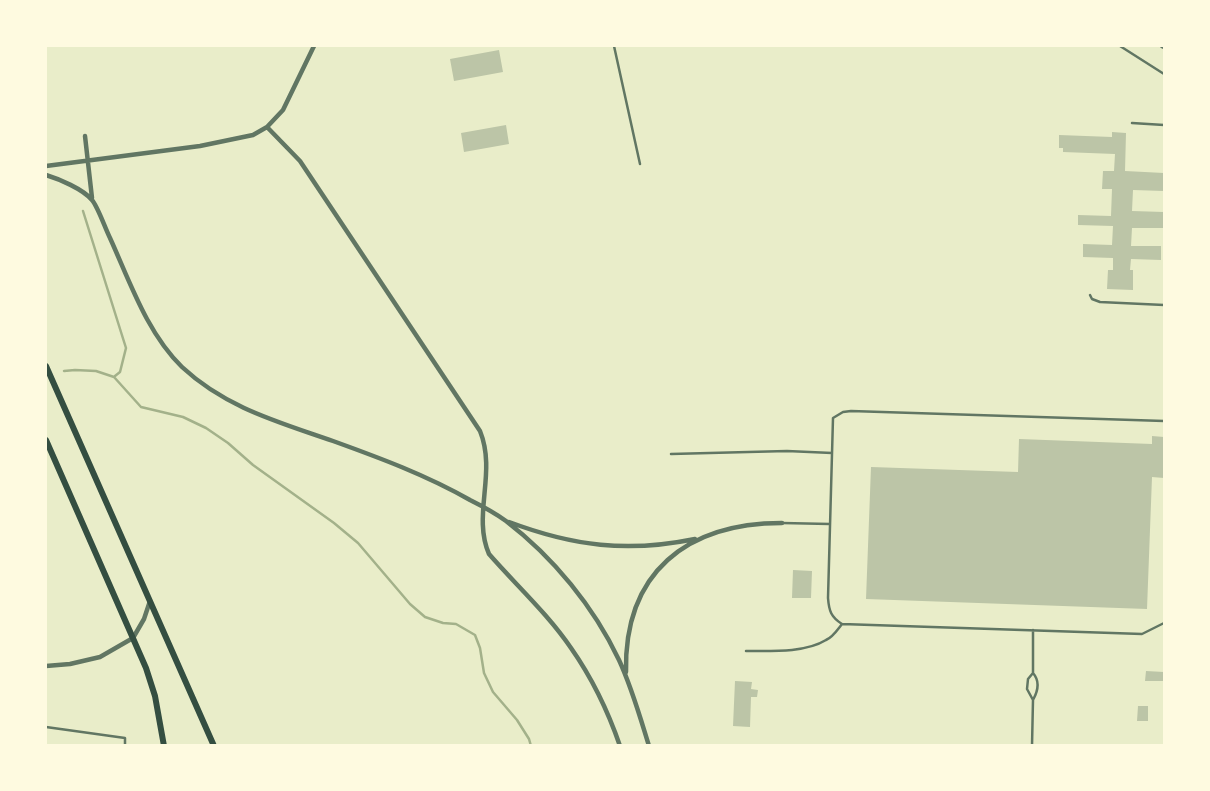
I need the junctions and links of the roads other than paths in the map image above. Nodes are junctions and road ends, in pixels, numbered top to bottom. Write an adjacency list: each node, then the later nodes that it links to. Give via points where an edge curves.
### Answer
1 (314, 46): 7 (street, via 283,110)
2 (614, 46): 10 (lane)
3 (1120, 46): 4 (lane)
4 (1164, 74)
5 (1132, 123): 6 (lane)
6 (1164, 125)
7 (267, 127): 9 (street, via 236,140); 21 (street, via 300,161 480,431 487,459)
8 (85, 136): 9 (street)
9 (88, 160): 11 (street); 13 (street)
10 (640, 164)
11 (46, 166)
12 (46, 175): 13 (street, via 69,183)
13 (92, 199): 21 (street, via 156,335 200,383 243,408 407,469)
14 (1090, 295): 15 (lane, via 1100,302)
15 (1164, 304)
16 (46, 366): 26 (main road)
17 (1164, 421): 19 (lane, via 852,411 833,418)
18 (46, 440): 30 (main road)
19 (832, 453): 20 (lane); 24 (lane)
20 (671, 454)
21 (484, 508): 22 (street); 40 (street, via 482,528 489,554 570,647 603,704)
22 (505, 520): 25 (street, via 565,540 601,545 656,546); 34 (street, via 568,581 594,615)
23 (782, 523): 24 (lane); 25 (street, via 744,525)
24 (830, 524): 28 (lane, via 829,610)
25 (699, 538): 34 (street, via 664,564 645,588 629,627)
26 (150, 600): 30 (street); 39 (main road)
27 (1164, 623): 29 (lane, via 1142,634)
28 (842, 624): 29 (lane); 31 (lane, via 828,640 815,645 778,652)
29 (1033, 630): 33 (lane)
30 (133, 638): 32 (street, via 100,657); 38 (main road, via 156,696)
31 (746, 651)
32 (46, 666)
33 (1032, 673): 35 (lane, via 1027,689); 35 (lane, via 1038,688)
34 (626, 676): 41 (street)
35 (1033, 699): 42 (lane)
36 (46, 727): 37 (lane, via 125,738)
37 (125, 746)
38 (164, 746)
39 (214, 746)
40 (620, 746)
41 (649, 746)
42 (1032, 746)

